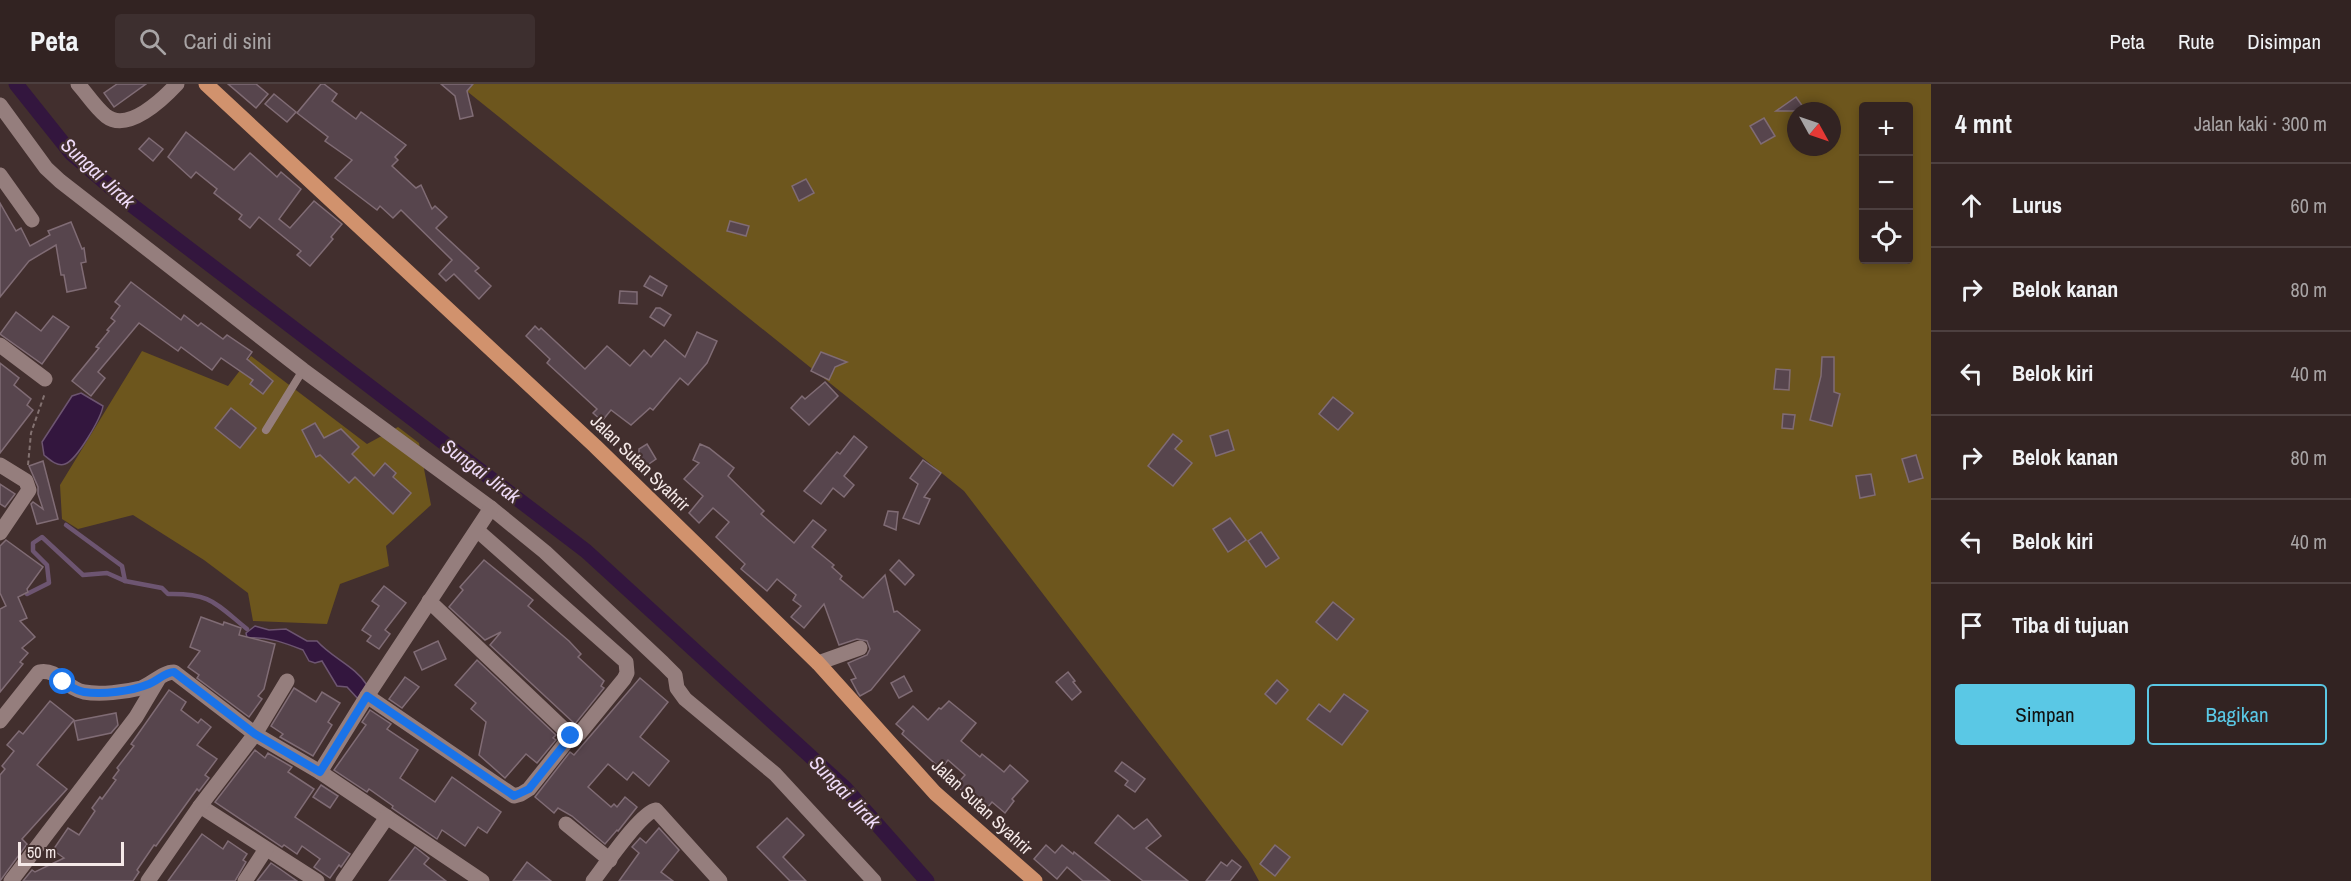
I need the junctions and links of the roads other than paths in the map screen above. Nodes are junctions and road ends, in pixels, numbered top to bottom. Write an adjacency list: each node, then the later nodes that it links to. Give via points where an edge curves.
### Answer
1 (78, 84): 2 (street, via 107,117 122,120 137,117 162,101)
2 (177, 84)
3 (206, 84): 17 (main road, Jalan Sutan Syahrir, via 595,446)
4 (0, 105): 8 (street, via 60,181)
5 (0, 175): 6 (street)
6 (32, 220)
7 (0, 345): 9 (street)
8 (303, 370): 10 (lane); 12 (street)
9 (45, 379)
10 (266, 430)
11 (0, 465): 14 (street, via 26,481 29,490)
12 (491, 508): 13 (street); 31 (street, via 545,552 663,663 675,675 677,688 685,699 774,774)
13 (478, 531): 15 (street); 23 (street, via 626,662 624,679 579,734)
14 (0, 533)
15 (429, 601): 20 (street); 23 (street)
16 (860, 648): 17 (street)
17 (819, 663): 39 (main road, Jalan Sutan Syahrir, via 936,793)
18 (158, 680): 21 (street, via 140,688 85,692 51,672 39,672); 22 (street, via 171,671 178,674); 32 (street, via 136,717)
19 (287, 681): 22 (street)
20 (367, 696): 23 (street, via 514,796 529,789); 24 (street)
21 (0, 721)
22 (255, 734): 24 (street); 25 (street)
23 (571, 736)
24 (320, 772): 26 (street)
25 (200, 806): 28 (street); 33 (street)
26 (387, 817): 36 (street); 37 (street)
27 (566, 824): 29 (street)
28 (266, 849): 34 (street); 35 (street)
29 (610, 860): 30 (street, via 650,812 656,810); 38 (street)
30 (712, 878)
31 (870, 880)
32 (11, 881)
33 (148, 881)
34 (245, 881)
35 (317, 881)
36 (343, 881)
37 (482, 881)
38 (593, 881)
39 (1035, 881)

